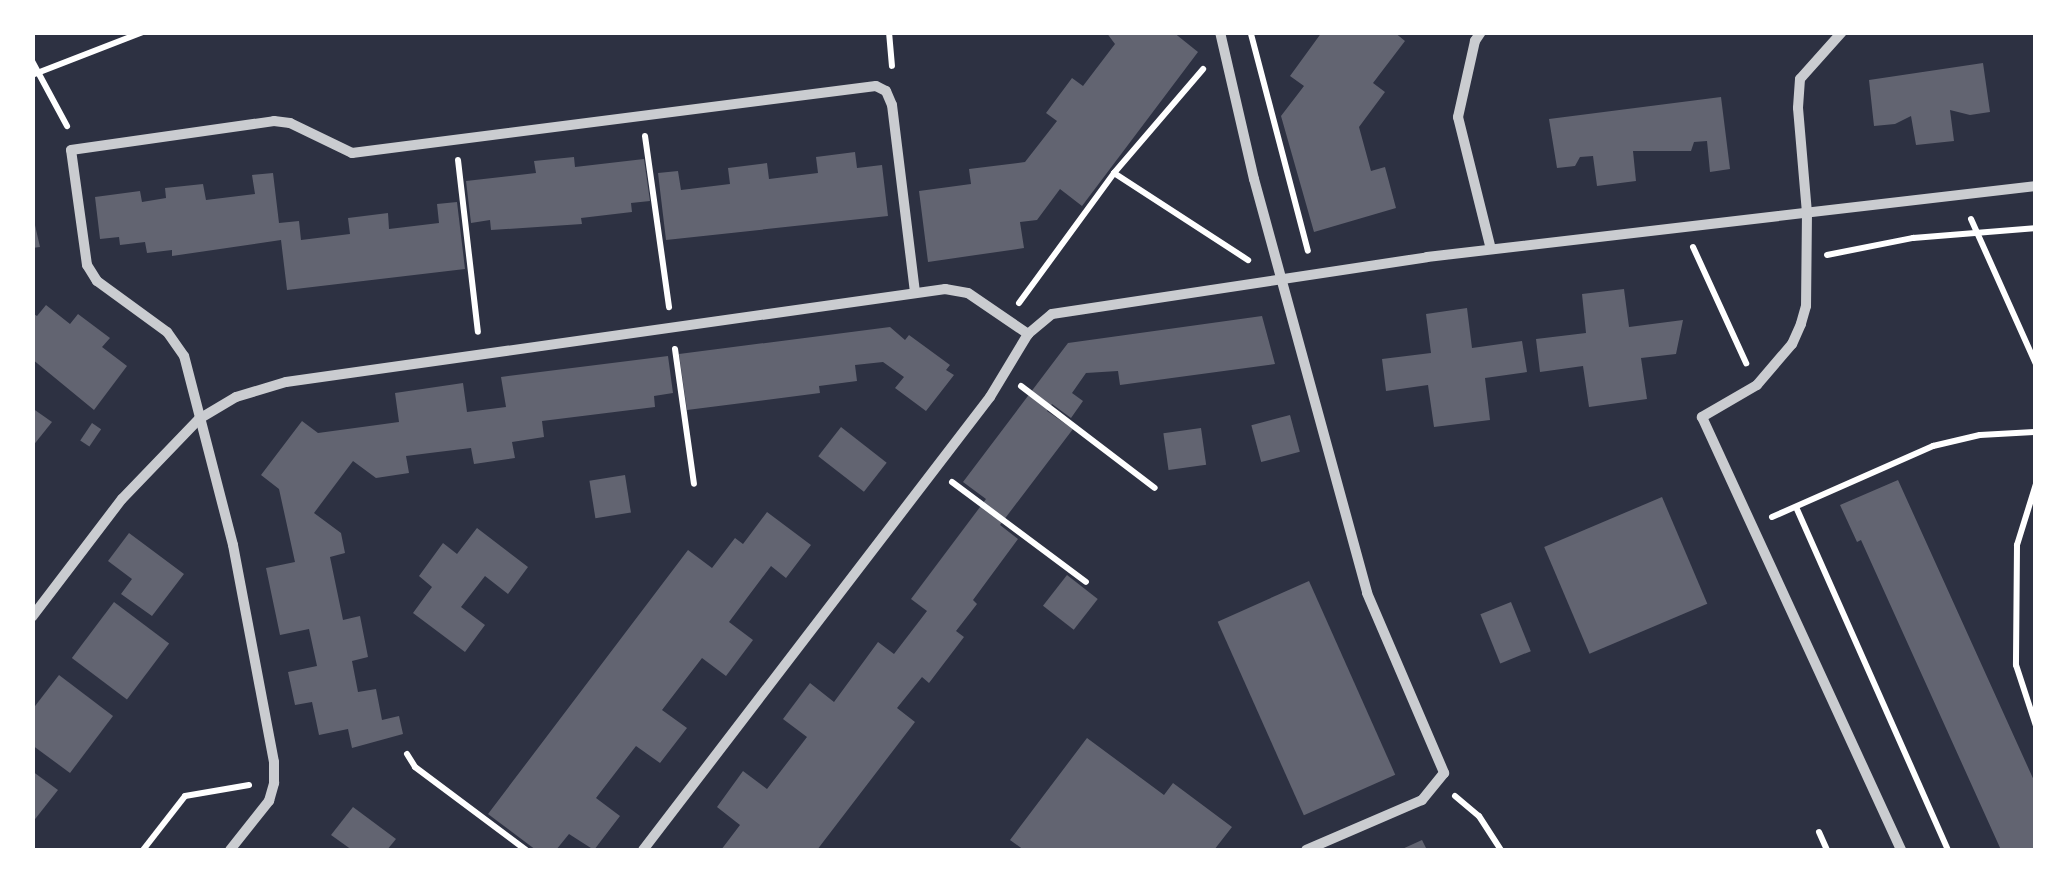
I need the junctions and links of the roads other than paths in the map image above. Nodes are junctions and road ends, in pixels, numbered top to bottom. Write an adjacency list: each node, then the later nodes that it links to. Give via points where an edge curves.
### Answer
1 (1220, 32): 7 (street)
2 (1482, 32): 6 (street, via 1458,117)
3 (1842, 32): 5 (street, via 1800,79)
4 (2036, 186): 5 (street)
5 (1807, 212): 6 (street); 15 (street, via 1801,324 1792,344 1757,386 1702,416)
6 (1491, 250): 7 (street)
7 (1280, 281): 9 (street, via 1052,314); 14 (street, via 1367,593 1444,774 1422,800)
8 (915, 292): 9 (street, via 968,293); 10 (street, via 286,382 236,397); 10 (street, via 892,105 876,86 352,153 274,122 72,150 91,274 167,332 184,356)
9 (1028, 334): 13 (street, via 935,470)
10 (199, 419): 11 (street, via 122,500); 12 (street, via 232,545 274,762 269,800)
11 (32, 617)
12 (230, 850)
13 (643, 850)
14 (1306, 850)
15 (1901, 850)

